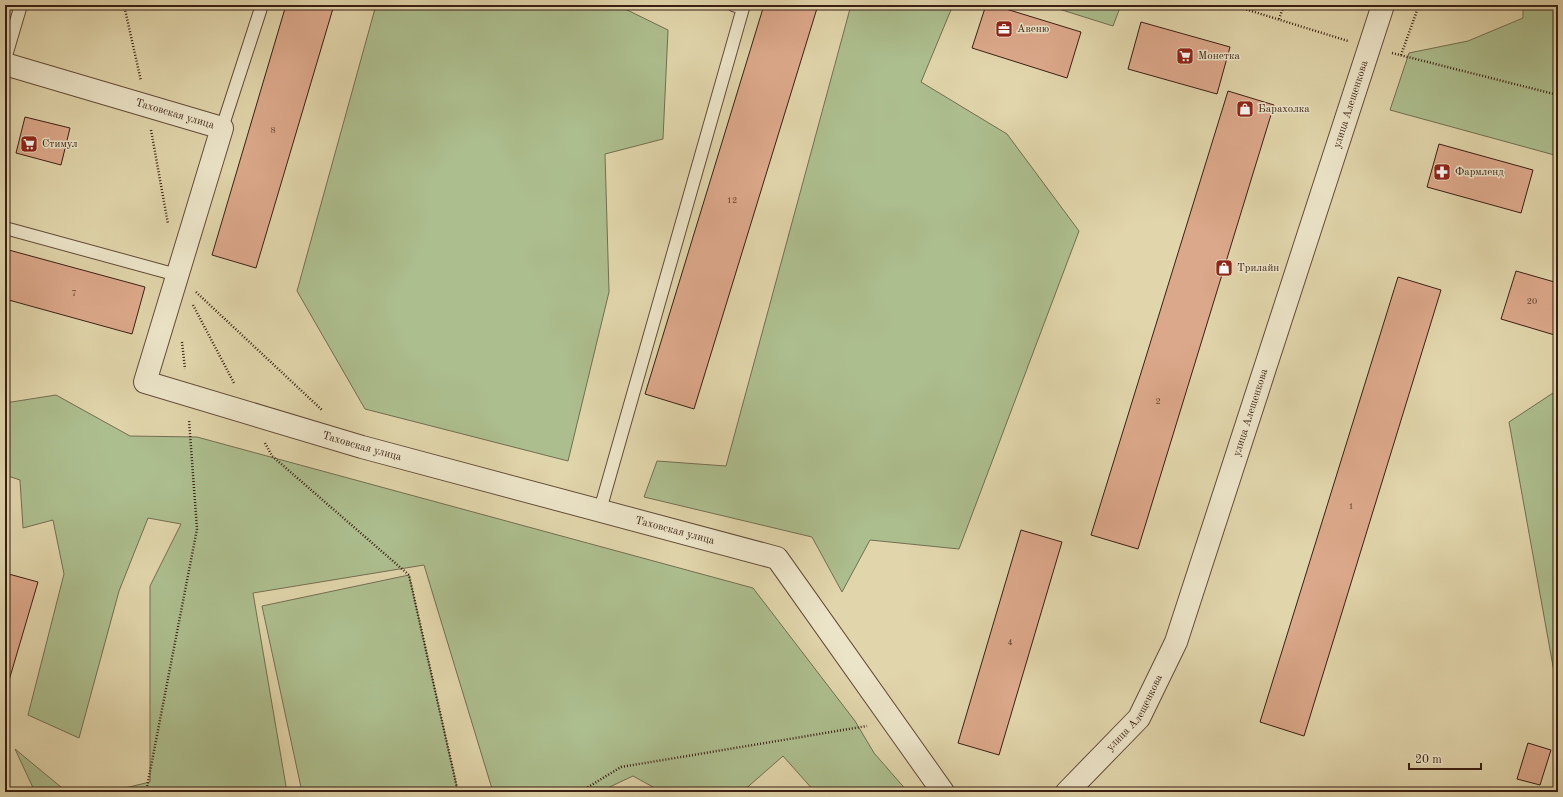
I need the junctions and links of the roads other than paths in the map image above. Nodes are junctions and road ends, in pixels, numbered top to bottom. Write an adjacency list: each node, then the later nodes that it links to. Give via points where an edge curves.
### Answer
1 (21, 5): 5 (lane)
2 (262, 5): 7 (lane)
3 (733, 5): 10 (lane, via 743,8)
4 (1383, 5): 12 (street, улица Алещенкова, via 1176,642 1139,718)
5 (5, 59)
6 (5, 64): 7 (street, Таховская улица)
7 (222, 128): 9 (street, Таховская улица)
8 (5, 228): 9 (lane)
9 (177, 275): 10 (street, Таховская улица, via 145,382 362,447)
10 (600, 510): 11 (street, Таховская улица, via 777,558)
11 (943, 792)
12 (1067, 792)

